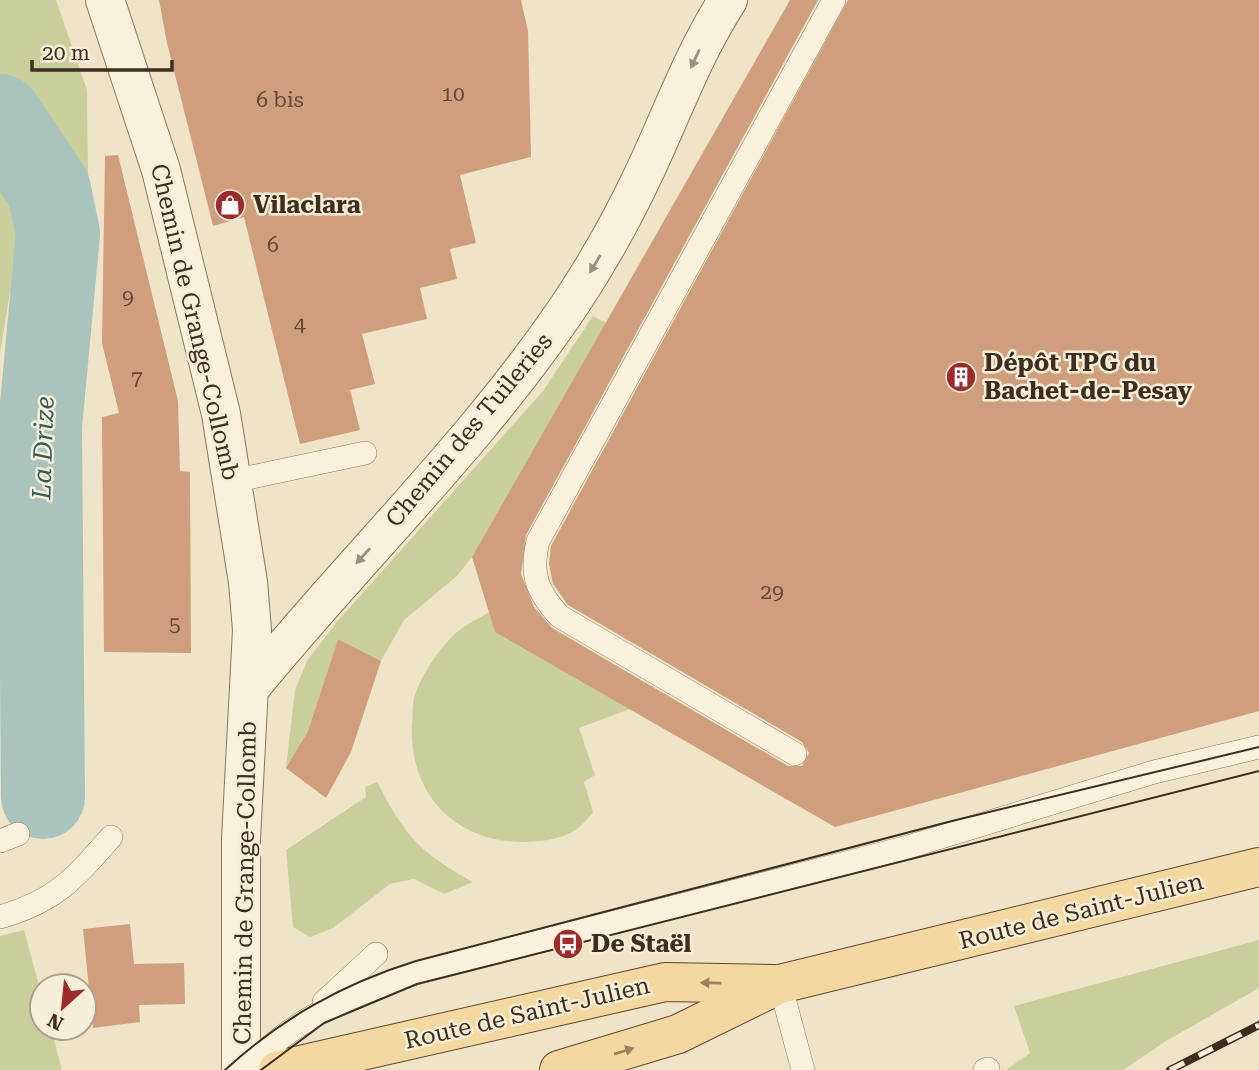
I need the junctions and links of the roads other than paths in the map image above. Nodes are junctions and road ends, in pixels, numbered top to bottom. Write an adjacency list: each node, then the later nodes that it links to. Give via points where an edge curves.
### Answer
1 (105, 0): 5 (street, Chemin de Grange-Collomb, via 161,170)
2 (728, 0): 6 (street, Chemin des Tuileries, one-way to 6, via 702,44 624,214 538,351)
3 (834, 0): 8 (lane, via 538,541 533,561 540,594 559,616)
4 (365, 453): 5 (lane)
5 (233, 481): 6 (street, Chemin de Grange-Collomb, via 252,630)
6 (251, 687): 15 (street, Chemin de Grange-Collomb, via 241,839)
7 (1259, 747): 14 (lane, via 1154,772 908,847 413,974 351,996)
8 (795, 754)
9 (111, 837): 11 (lane, via 52,897)
10 (1259, 867): 13 (main road, Route de Saint-Julien)
11 (0, 917)
12 (376, 954): 14 (lane)
13 (780, 984): 17 (main road, Route de Saint-Julien, one-way to 17, via 666,982); 18 (main road, Route de Saint-Julien, one-way to 13, via 678,1034); 19 (lane)
14 (304, 1021): 16 (lane)
15 (241, 1070)
16 (247, 1070)
17 (278, 1070)
18 (559, 1070)
19 (803, 1070)

